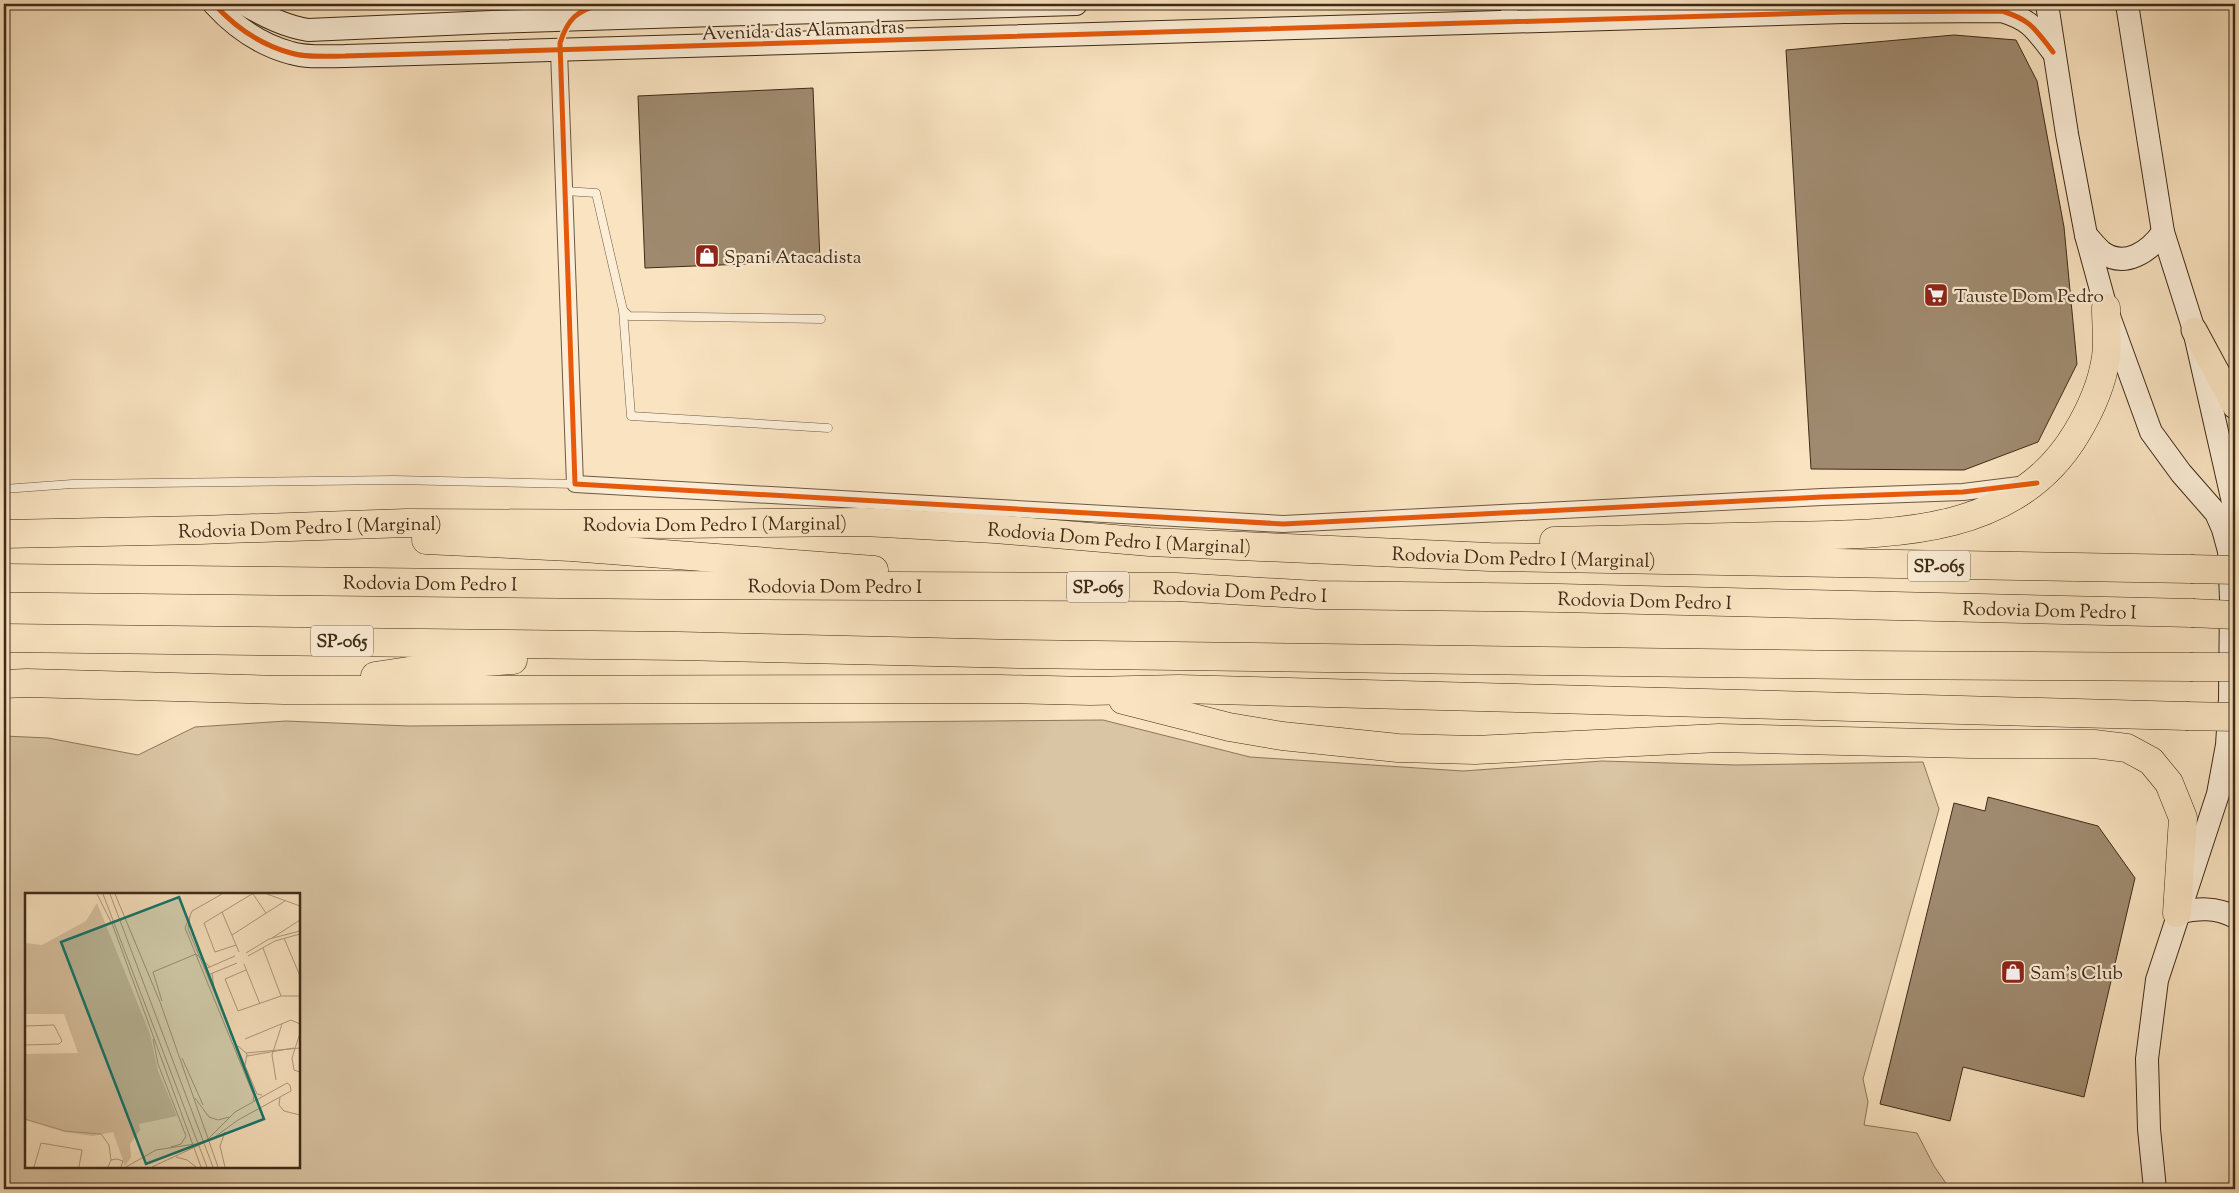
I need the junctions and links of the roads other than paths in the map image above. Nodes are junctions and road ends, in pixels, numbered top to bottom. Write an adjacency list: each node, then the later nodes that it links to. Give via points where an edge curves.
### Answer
1 (214, 4): 14 (street, Avenida das Alamandras, via 256,39 302,55)
2 (244, 4): 12 (street, Avenida das Alamandras, via 274,21 308,30)
3 (601, 4): 12 (street, via 581,10)
4 (1074, 4): 6 (street, Avenida das Alamandras); 13 (street, via 1080,19)
5 (2047, 4): 15 (street)
6 (944, 6): 9 (street, Avenida das Alamandras)
7 (2125, 6): 17 (street)
8 (2003, 7): 11 (street, Avenida das Alamandras, via 1844,12); 15 (street, Avenida das Alamandras, via 2035,29)
9 (781, 8): 10 (street, Avenida das Alamandras)
10 (719, 10): 12 (street, Avenida das Alamandras)
11 (1509, 13): 13 (street, Avenida das Alamandras)
12 (570, 20): 14 (street, via 562,35)
13 (1073, 36): 14 (street, Avenida das Alamandras)
14 (559, 51): 16 (street)
15 (2053, 52): 18 (street)
16 (566, 191): 20 (lane, via 596,194); 26 (street)
17 (2163, 232): 18 (street, via 2155,244 2138,256 2120,259 2103,253); 22 (street)
18 (2086, 235): 19 (street)
19 (2106, 308): 25 (highway, via 2106,357 2093,407 2067,449); 43 (street, via 2151,432 2216,513 2229,551 2230,699 2227,745 2218,794)
20 (623, 310): 21 (lane, via 629,316); 24 (lane, via 631,416)
21 (821, 319)
22 (2194, 330): 23 (main road); 28 (street)
23 (2235, 406)
24 (828, 428)
25 (2036, 482): 26 (street, via 1963,492 1283,524); 31 (highway, via 2013,499 1978,514 1940,525 1868,534 1508,542)
26 (576, 484): 27 (lane, via 394,480 72,484)
27 (4, 489)
28 (2235, 511)
29 (200, 530): 30 (highway, Rodovia Dom Pedro I (Marginal) / SP-065); 31 (highway, Rodovia Dom Pedro I (Marginal) / SP-065, via 407,523 864,522 1150,542); 34 (highway, via 571,547)
30 (4, 534)
31 (1356, 551): 32 (highway, Rodovia Dom Pedro I (Marginal) / SP-065, bridge, via 1510,558)
32 (2235, 570)
33 (4, 578): 34 (highway, Rodovia Dom Pedro I / SP-065)
34 (1105, 587): 35 (highway, Rodovia Dom Pedro I / SP-065, bridge, via 1176,587 1317,595)
35 (2235, 615)
36 (4, 638): 37 (highway, SP-065)
37 (679, 646): 38 (highway, SP-065, bridge, via 904,653); 40 (highway, via 455,664)
38 (2235, 667)
39 (4, 684): 40 (highway)
40 (284, 690): 41 (highway)
41 (1090, 691): 42 (highway, bridge, via 1179,689); 43 (highway, via 1229,727 1398,748 1475,750 1719,738 2094,744 2127,748 2151,761 2169,783 2183,818)
42 (2235, 717)
43 (2177, 913): 44 (street, via 2207,909 2224,911); 45 (street, via 2157,980 2148,1059 2149,1129)
44 (2235, 917)
45 (2155, 1189)

